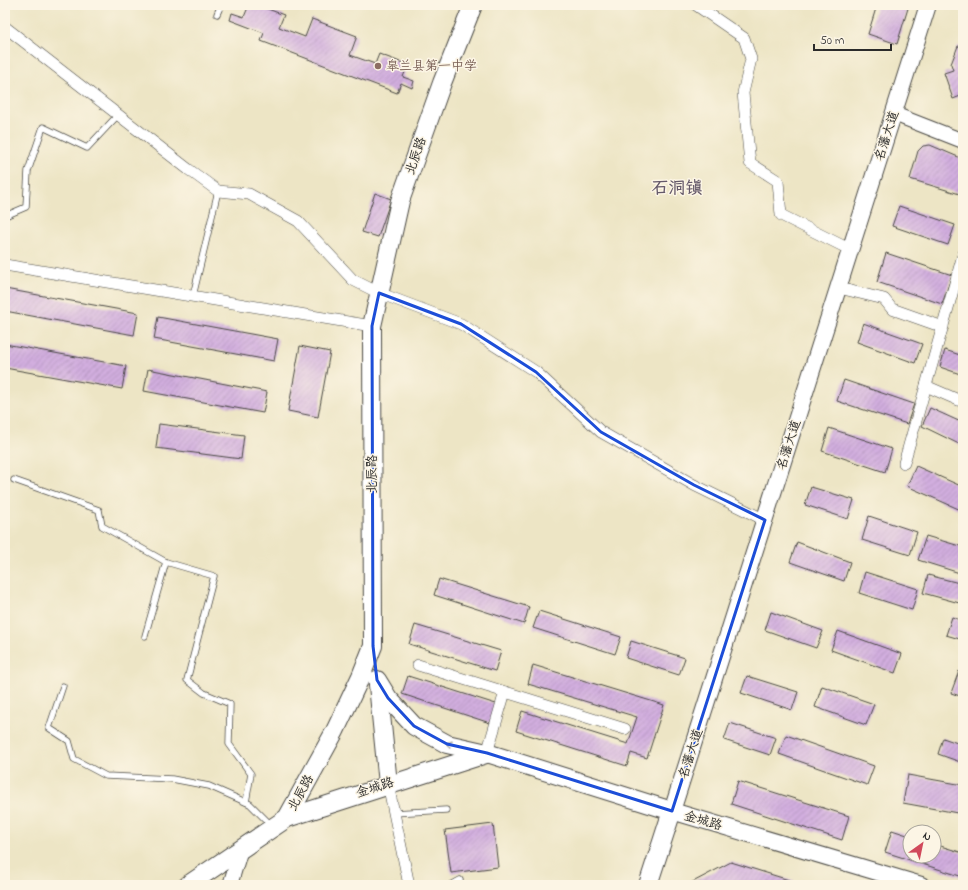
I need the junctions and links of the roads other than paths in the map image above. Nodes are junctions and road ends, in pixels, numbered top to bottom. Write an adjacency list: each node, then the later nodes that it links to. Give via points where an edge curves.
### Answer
1 (221, 5): 5 (lane)
2 (473, 5): 16 (main road, 北辰路, via 400,201)
3 (696, 5): 12 (street, via 744,38 751,59 742,93 750,163 778,181 781,215)
4 (928, 5): 7 (main road, 名藩大道)
5 (217, 14)
6 (5, 27): 8 (street)
7 (894, 114): 9 (street); 12 (main road, 名藩大道)
8 (118, 115): 10 (street); 11 (lane, via 87,148 43,127 28,171 26,207)
9 (963, 141)
10 (218, 190): 16 (street, via 249,194 298,221 353,280); 17 (lane)
11 (5, 216)
12 (851, 250): 15 (main road, 名藩大道)
13 (963, 255): 19 (street)
14 (5, 265): 17 (street)
15 (839, 288): 19 (street, via 884,299 892,309); 24 (main road, 名藩大道)
16 (379, 293): 18 (main road, 北辰路); 24 (street, via 461,324 536,372 602,432 694,485)
17 (193, 296): 18 (street)
18 (372, 326): 27 (main road, 北辰路)
19 (943, 327): 20 (street)
20 (926, 386): 21 (street); 22 (street)
21 (963, 402)
22 (904, 463)
23 (14, 480): 25 (lane, via 99,510 102,526)
24 (765, 520): 37 (main road, 名藩大道)
25 (166, 562): 26 (lane); 35 (lane, via 214,576 187,680 204,693 230,704 229,744 251,774)
26 (145, 636)
27 (373, 646): 29 (main road); 39 (main road, 北辰路, via 334,731)
28 (418, 665): 31 (street)
29 (377, 680): 33 (main road, 金城路, one-way to 29, via 447,744 414,726 388,698); 34 (main road)
30 (63, 686): 35 (lane, via 49,728 69,741 74,759 106,776 172,779 209,786)
31 (505, 692): 32 (street); 33 (street)
32 (625, 729)
33 (487, 753): 34 (main road, 金城路); 37 (main road, 金城路)
34 (388, 784): 38 (street); 39 (main road, 金城路)
35 (246, 802): 39 (lane)
36 (446, 810): 38 (lane)
37 (672, 811): 46 (main road, 名藩大道); 47 (main road, 金城路)
38 (394, 814): 44 (street)
39 (280, 823): 40 (main road, 北辰路)
40 (241, 849): 42 (main road, 北辰路); 43 (street)
41 (460, 880): 45 (lane)
42 (188, 885)
43 (230, 885)
44 (409, 885)
45 (451, 885)
46 (648, 885)
47 (921, 885)

